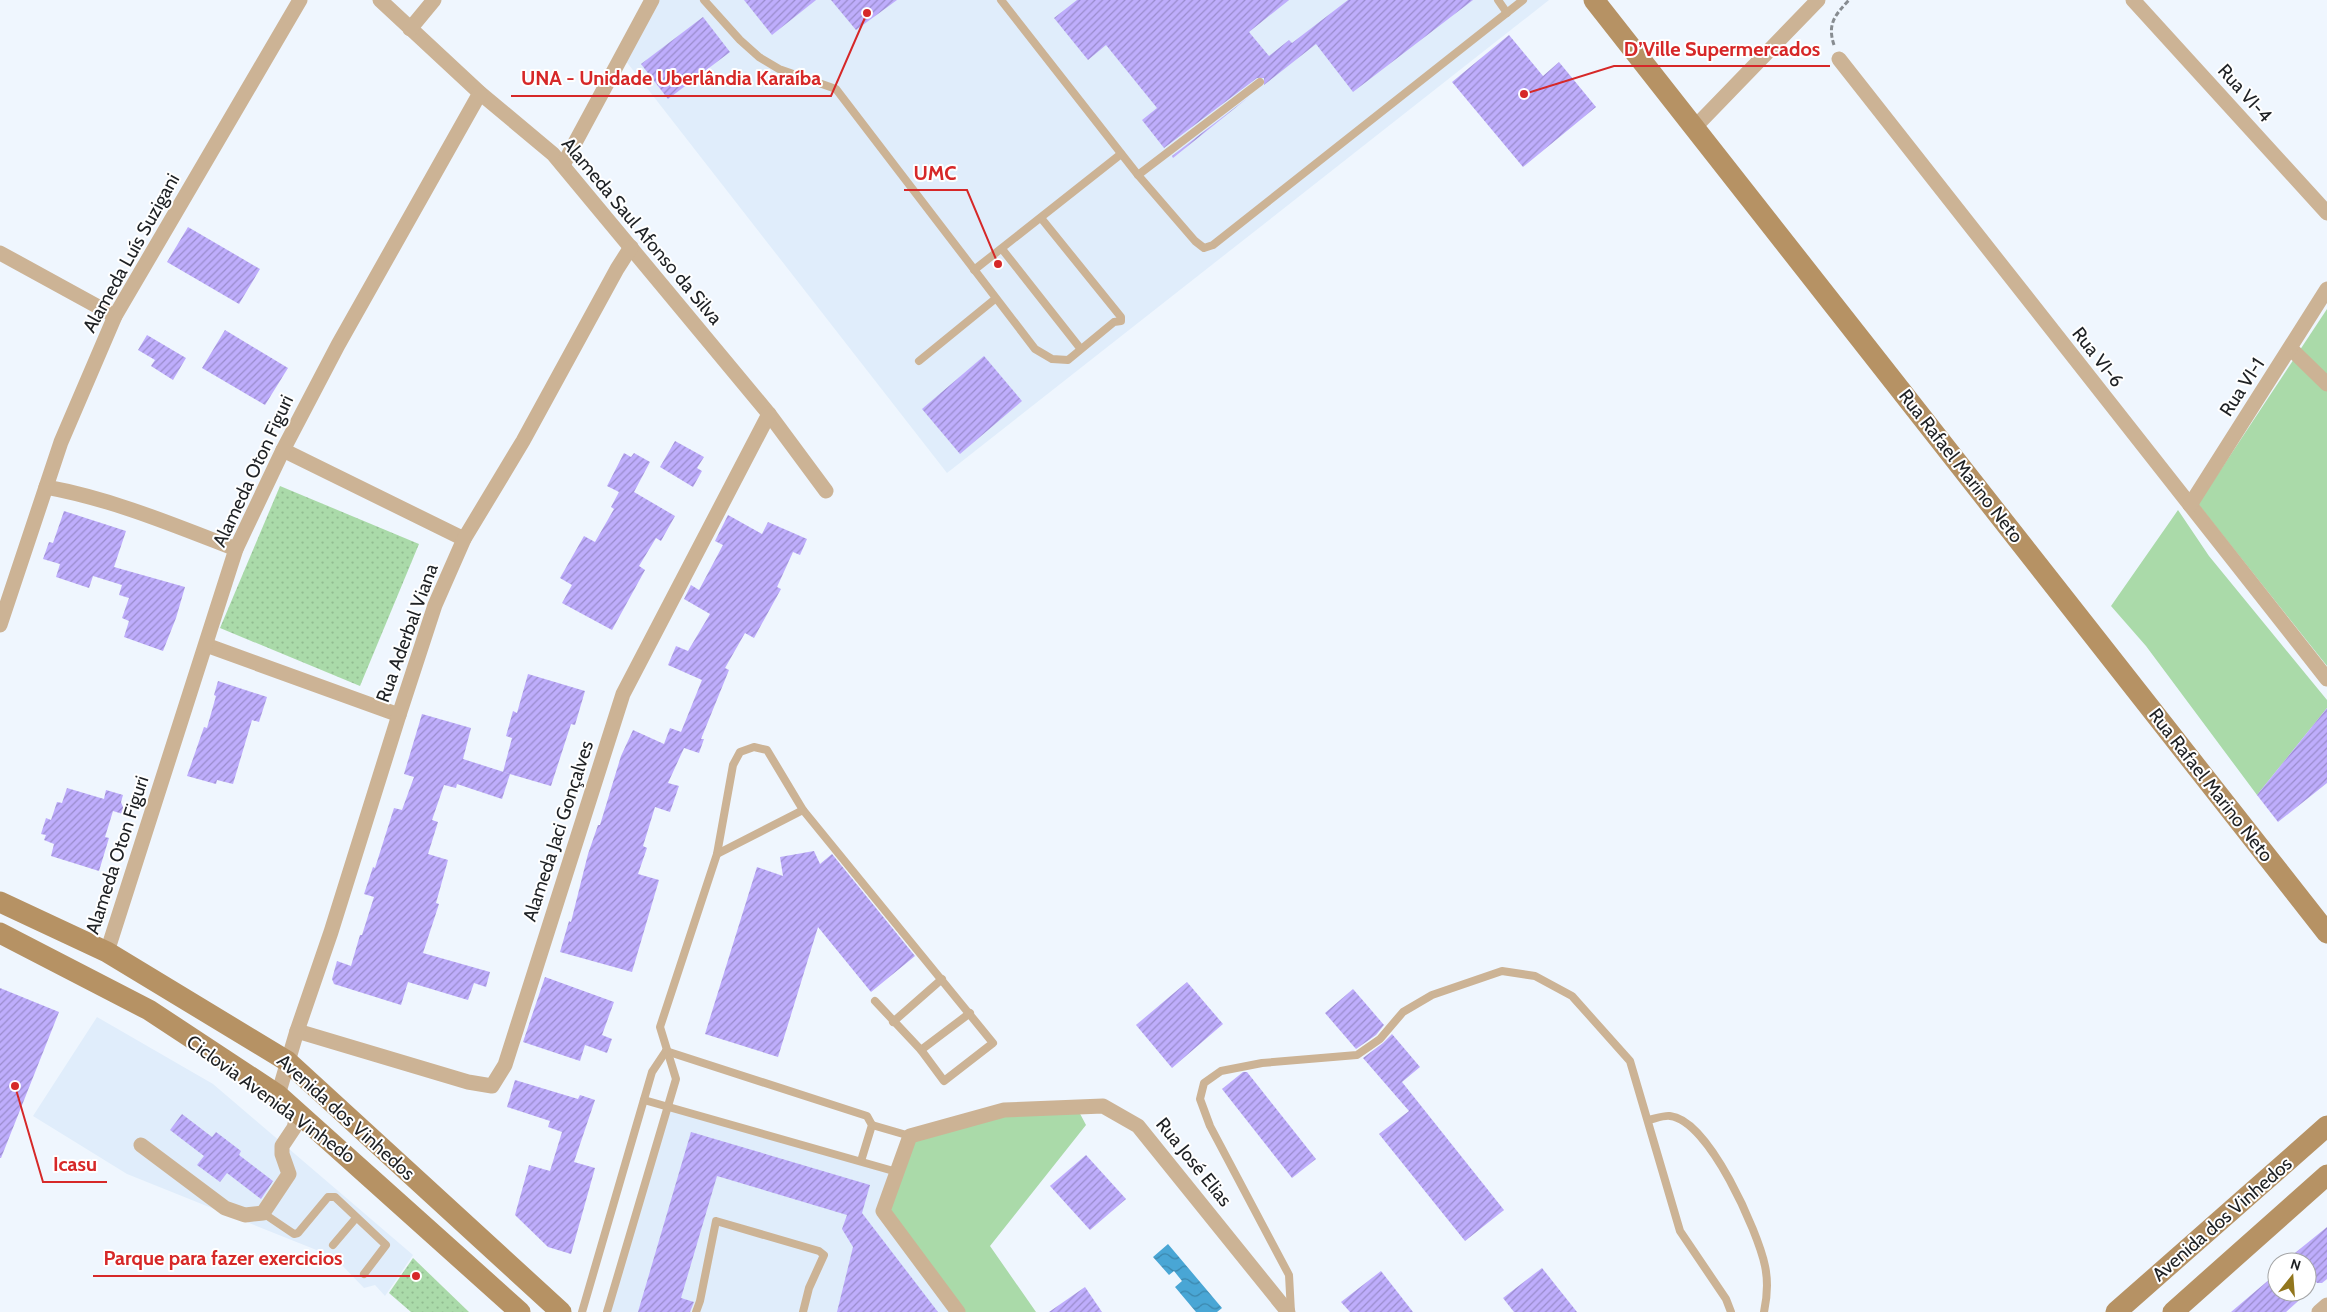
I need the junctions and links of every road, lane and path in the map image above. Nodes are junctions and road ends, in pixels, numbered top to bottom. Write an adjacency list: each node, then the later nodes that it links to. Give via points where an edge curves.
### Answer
1 (300, 0): 30 (street, Alameda Luís Suzigani)
2 (380, 0): 14 (street, Alameda Saul Afonso da Silva)
3 (434, 0): 14 (street)
4 (652, 0): 20 (street)
5 (704, 0): 27 (lane, via 759,58 779,69 836,89)
6 (1001, 0): 19 (lane)
7 (1498, 0): 13 (lane)
8 (1523, 0): 13 (lane)
9 (1594, 0): 18 (main road, Rua Rafael Marino Neto)
10 (1818, 0): 18 (street)
11 (1849, 0): 15 (path, via 1834,16 1830,26)
12 (2133, 0): 22 (street, Rua VI-4)
13 (1507, 13): 21 (lane, via 1213,245 1204,248 1195,241)
14 (410, 29): 17 (street, Alameda Saul Afonso da Silva)
15 (1839, 59): 39 (street, Rua VI-6)
16 (1260, 82): 21 (lane)
17 (480, 93): 20 (street, Alameda Saul Afonso da Silva); 36 (street, Alameda Oton Figuri, via 338,344)
18 (1694, 127): 50 (main road, Rua Rafael Marino Neto)
19 (1121, 154): 21 (lane); 23 (lane)
20 (562, 165): 24 (street, Alameda Saul Afonso da Silva)
21 (1138, 175)
22 (2327, 213)
23 (1041, 218): 25 (lane); 31 (lane, via 1121,317 1121,322 1114,322)
24 (631, 247): 35 (street, Alameda Saul Afonso da Silva); 40 (street, Rua Aderbal Viana, via 523,441)
25 (1002, 249): 27 (lane); 31 (lane)
26 (0, 253): 30 (street)
27 (974, 270): 29 (lane)
28 (2327, 289): 32 (street, Rua VI-1)
29 (996, 300): 31 (lane, via 1035,349 1052,359 1068,360); 33 (lane)
30 (115, 316): 37 (street, Alameda Luís Suzigani, via 61,442)
31 (1080, 348)
32 (2291, 349): 34 (street); 39 (street, Rua VI-1)
33 (919, 361)
34 (2327, 384)
35 (769, 414): 38 (street, Alameda Saul Afonso da Silva); 56 (street, Alameda Jaci Gonçalves, via 623,694 498,1079 492,1086 468,1082)
36 (283, 450): 40 (street); 41 (street, Alameda Oton Figuri)
37 (46, 487): 41 (street, via 146,514); 42 (street, Alameda Luís Suzigani)
38 (826, 491)
39 (2190, 505): 44 (street, Rua VI-6)
40 (464, 539): 45 (street, Rua Aderbal Viana, via 435,605)
41 (236, 549): 43 (street, Alameda Oton Figuri)
42 (0, 625)
43 (206, 645): 45 (street); 51 (street, Alameda Oton Figuri)
44 (2327, 679)
45 (399, 715): 56 (street, Rua Aderbal Viana)
46 (803, 810): 47 (lane); 47 (lane, via 767,750 754,748 740,752 733,765); 52 (lane)
47 (717, 854): 58 (lane, via 660,1027)
48 (0, 902): 51 (main road, Avenida dos Vinhedos)
49 (0, 933): 60 (main road, Avenida dos Vinhedos, via 149,1010)
50 (2327, 933)
51 (107, 952): 59 (main road, Avenida dos Vinhedos)
52 (942, 978): 54 (lane); 55 (lane)
53 (875, 1000): 55 (lane)
54 (970, 1013): 57 (lane); 57 (lane, via 993,1043 944,1081)
55 (893, 1022): 57 (lane)
56 (297, 1031): 59 (street, Rua Aderbal Viana)
57 (920, 1050)
58 (666, 1051): 61 (lane, via 652,1072); 62 (lane, via 676,1079); 65 (lane, via 867,1116)
59 (287, 1061): 60 (street, Rua Aderbal Viana); 72 (main road, Avenida dos Vinhedos)
60 (278, 1095): 63 (main road, Avenida dos Vinhedos)
61 (644, 1100): 62 (lane); 81 (lane)
62 (668, 1107): 69 (lane); 82 (lane)
63 (298, 1112): 73 (street, via 294,1128 282,1146 289,1174); 75 (main road, Avenida dos Vinhedos)
64 (1648, 1120): 86 (lane, via 1630,1061 1572,996 1535,976 1502,971 1432,995 1403,1012 1380,1039 1357,1055 1262,1063 1221,1071 1204,1084 1200,1099 1210,1126 1289,1275); 87 (lane, via 1680,1231 1726,1299); 88 (lane, via 1670,1116 1687,1123 1722,1164 1758,1238 1766,1268)
65 (872, 1125): 67 (lane); 69 (lane)
66 (2327, 1126): 89 (main road, Avenida dos Vinhedos)
67 (910, 1136): 70 (street); 86 (street, Rua José Elias, via 1004,1110 1103,1106 1138,1126)
68 (141, 1145): 73 (street, via 225,1208 245,1215)
69 (861, 1161): 70 (lane)
70 (897, 1172): 85 (street, via 883,1211)
71 (2327, 1175): 90 (main road, Avenida dos Vinhedos)
72 (444, 1205): 75 (main road); 80 (main road, Avenida dos Vinhedos)
73 (263, 1213): 74 (lane, via 294,1234 331,1196)
74 (356, 1218): 76 (lane); 77 (lane, via 386,1246)
75 (424, 1225): 79 (main road, Avenida dos Vinhedos)
76 (332, 1245)
77 (364, 1274)
78 (2327, 1306): 91 (street)
79 (520, 1312)
80 (561, 1312)
81 (582, 1312)
82 (607, 1312)
83 (696, 1312): 84 (lane, via 716,1221 819,1250 824,1255 809,1288)
84 (803, 1312)
85 (958, 1312)
86 (1290, 1312)
87 (1731, 1312)
88 (1764, 1312)
89 (2116, 1312)
90 (2173, 1312)
91 (2319, 1312)

